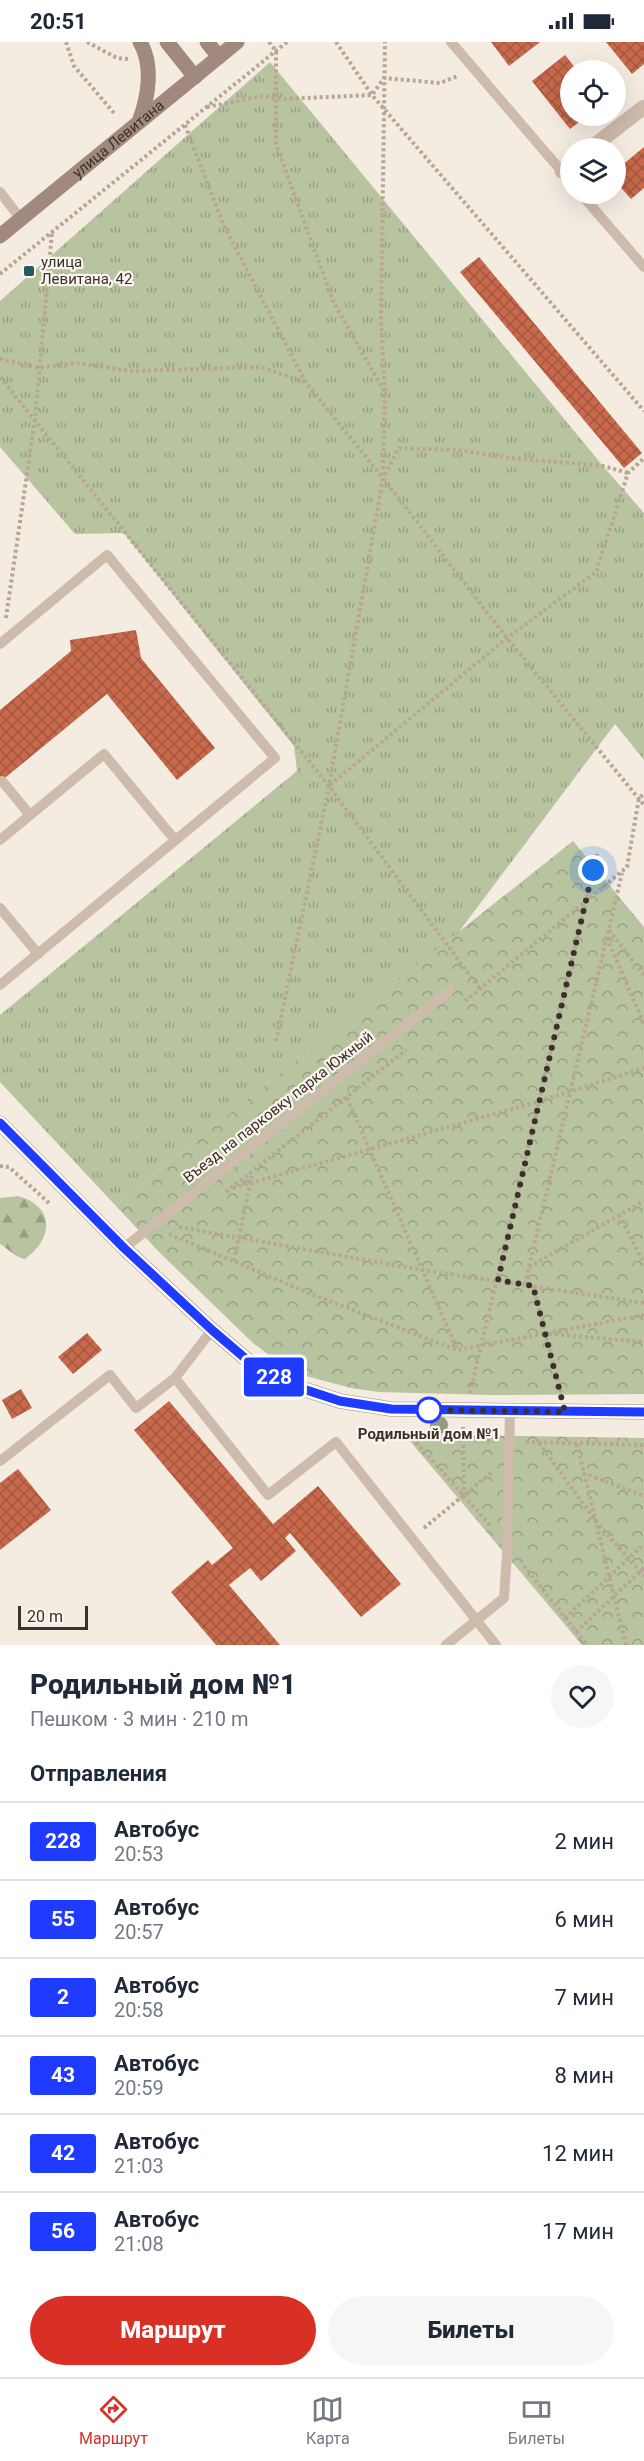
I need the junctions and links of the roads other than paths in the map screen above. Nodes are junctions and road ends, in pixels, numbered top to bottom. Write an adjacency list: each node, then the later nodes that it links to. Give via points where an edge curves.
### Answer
1 (140, 42): 9 (main road, via 148,79)
2 (167, 42): 7 (main road)
3 (207, 42): 6 (main road)
4 (237, 42): 6 (main road, улица Левитана)
5 (451, 42): 11 (lane)
6 (219, 57): 7 (main road, улица Левитана)
7 (195, 77): 9 (main road, улица Левитана)
8 (644, 107): 10 (street)
9 (139, 122): 14 (main road, улица Левитана)
10 (604, 138)
11 (560, 164)
12 (0, 192): 14 (lane)
13 (590, 204): 16 (lane)
14 (21, 219): 15 (main road, улица Левитана)
15 (0, 236)
16 (644, 267)
17 (1, 643): 21 (lane, via 107,555 275,758)
18 (2, 781): 19 (lane)
19 (30, 815): 20 (lane); 21 (lane, via 104,754)
20 (0, 840)
21 (175, 840): 23 (lane)
22 (0, 908): 23 (lane)
23 (38, 954): 24 (lane)
24 (0, 985)
25 (450, 990): 27 (lane, Въезд на парковку парка Южный)
26 (0, 1123): 27 (main road)
27 (124, 1248): 28 (main road)
28 (212, 1330): 29 (lane); 30 (main road, via 260,1369 323,1397 391,1409)
29 (175, 1378): 32 (lane, via 136,1408 110,1375); 33 (lane, via 268,1495 336,1442)
30 (510, 1412): 31 (main road); 33 (lane, via 504,1598)
31 (644, 1412)
32 (0, 1461)
33 (476, 1620): 34 (lane); 35 (lane)
34 (446, 1645)
35 (496, 1645)

